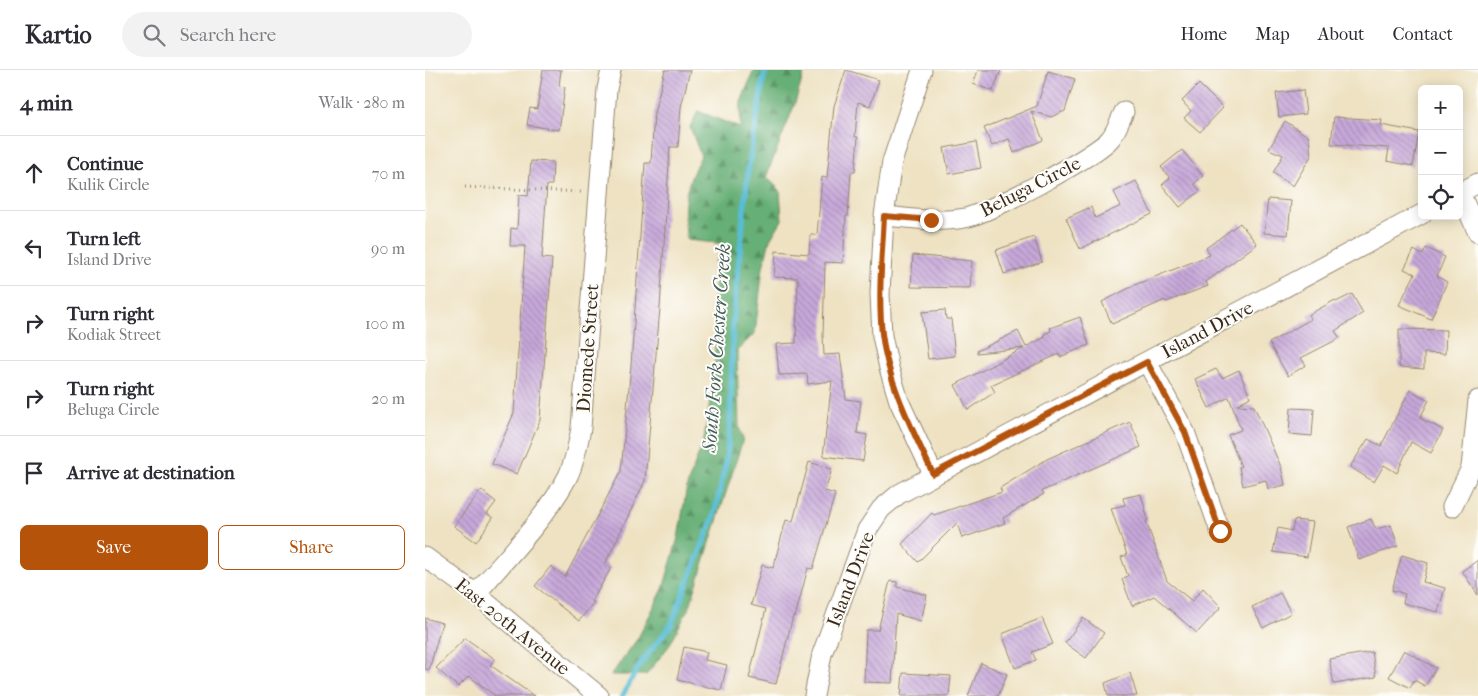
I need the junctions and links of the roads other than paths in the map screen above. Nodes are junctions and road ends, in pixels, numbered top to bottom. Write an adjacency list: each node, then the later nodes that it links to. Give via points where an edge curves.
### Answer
1 (611, 70): 16 (street, Diomede Street, via 577,454 555,498)
2 (922, 70): 7 (street, via 892,162)
3 (1124, 112): 7 (street, Beluga Circle, via 1111,139 1091,154 996,206 966,218 931,220)
4 (1478, 183): 5 (street)
5 (1463, 191)
6 (1463, 200): 9 (street)
7 (884, 216): 12 (street, via 880,294 882,336 899,401)
8 (1418, 216): 10 (street, Island Drive)
9 (1478, 234)
10 (1147, 362): 12 (street, Island Drive); 14 (street, via 1185,432)
11 (1478, 400): 13 (street, via 1471,468)
12 (933, 474): 18 (street, Island Drive, via 881,509 867,530 822,654)
13 (1452, 507)
14 (1220, 531)
15 (425, 557): 16 (street, East 20th Avenue)
16 (476, 594): 17 (street, East 20th Avenue)
17 (599, 696)
18 (814, 696)

